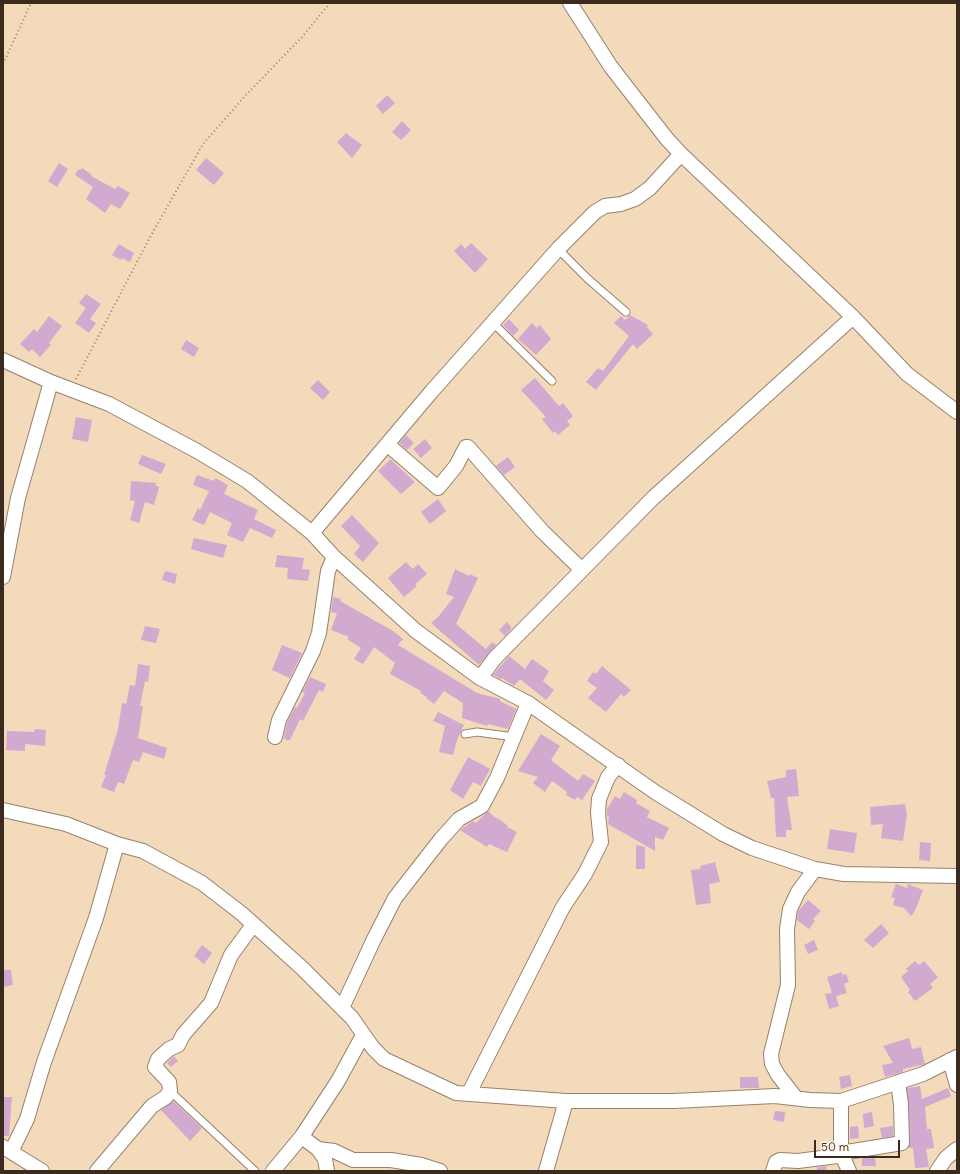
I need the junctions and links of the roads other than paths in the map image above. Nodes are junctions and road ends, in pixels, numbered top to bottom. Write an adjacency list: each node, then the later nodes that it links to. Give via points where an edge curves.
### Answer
1 (570, 3): 2 (street, via 611,67 667,139)
2 (682, 154): 3 (street, via 650,188 635,199 605,206 595,212); 5 (street)
3 (558, 249): 4 (lane); 6 (street)
4 (626, 312)
5 (853, 317): 10 (street, via 907,374); 14 (street, via 653,498)
6 (493, 323): 8 (lane); 11 (street)
7 (3, 360): 9 (street)
8 (552, 381)
9 (51, 382): 12 (street, via 110,404 197,451 247,481); 15 (street, via 18,498)
10 (957, 412)
11 (387, 444): 12 (street); 14 (street, via 438,488 468,447 542,531)
12 (312, 533): 13 (street)
13 (334, 557): 16 (street, via 416,632); 20 (street, via 328,571 319,633 293,695 279,720)
14 (582, 570): 16 (street, via 495,658)
15 (3, 577)
16 (480, 678): 17 (street)
17 (528, 703): 19 (street); 21 (street)
18 (465, 734): 19 (lane, via 478,732)
19 (514, 736): 27 (street, via 482,806 459,820 441,839 395,898)
20 (275, 737)
21 (618, 765): 24 (street, via 655,792 723,834 752,848); 33 (street, via 608,778 599,799 601,842 564,907)
22 (3, 810): 23 (street, via 66,824)
23 (117, 844): 26 (street, via 143,851 202,883); 38 (street, via 96,918 44,1062 27,1119)
24 (815, 869): 25 (street, via 844,874); 34 (street, via 790,908 787,929 788,985 771,1054 772,1064 778,1075)
25 (957, 876)
26 (253, 925): 27 (street); 32 (street, via 231,955 211,1003 183,1034 178,1046 158,1059 155,1067 169,1082)
27 (342, 1008): 28 (street)
28 (363, 1035): 33 (street, via 384,1059 456,1093); 37 (street, via 338,1081)
29 (953, 1059): 30 (street, via 923,1074); 31 (street)
30 (898, 1082): 36 (street); 41 (street, via 902,1143)
31 (957, 1085)
32 (170, 1091): 43 (street, via 166,1097 152,1106); 44 (lane)
33 (469, 1093): 35 (street)
34 (796, 1098): 35 (street, via 775,1096 674,1101); 36 (street)
35 (566, 1101): 48 (street)
36 (841, 1101): 41 (street)
37 (302, 1137): 39 (street); 45 (street)
38 (7, 1149): 42 (street)
39 (318, 1149): 46 (street, via 325,1159); 47 (street, via 334,1151 353,1160 391,1160)
40 (957, 1149): 51 (street, via 946,1158)
41 (841, 1152): 49 (street, via 836,1156 805,1161 780,1160 776,1162); 50 (street)
42 (42, 1171)
43 (97, 1171)
44 (255, 1171)
45 (273, 1171)
46 (327, 1171)
47 (440, 1171)
48 (546, 1171)
49 (773, 1171)
50 (849, 1171)
51 (937, 1171)

